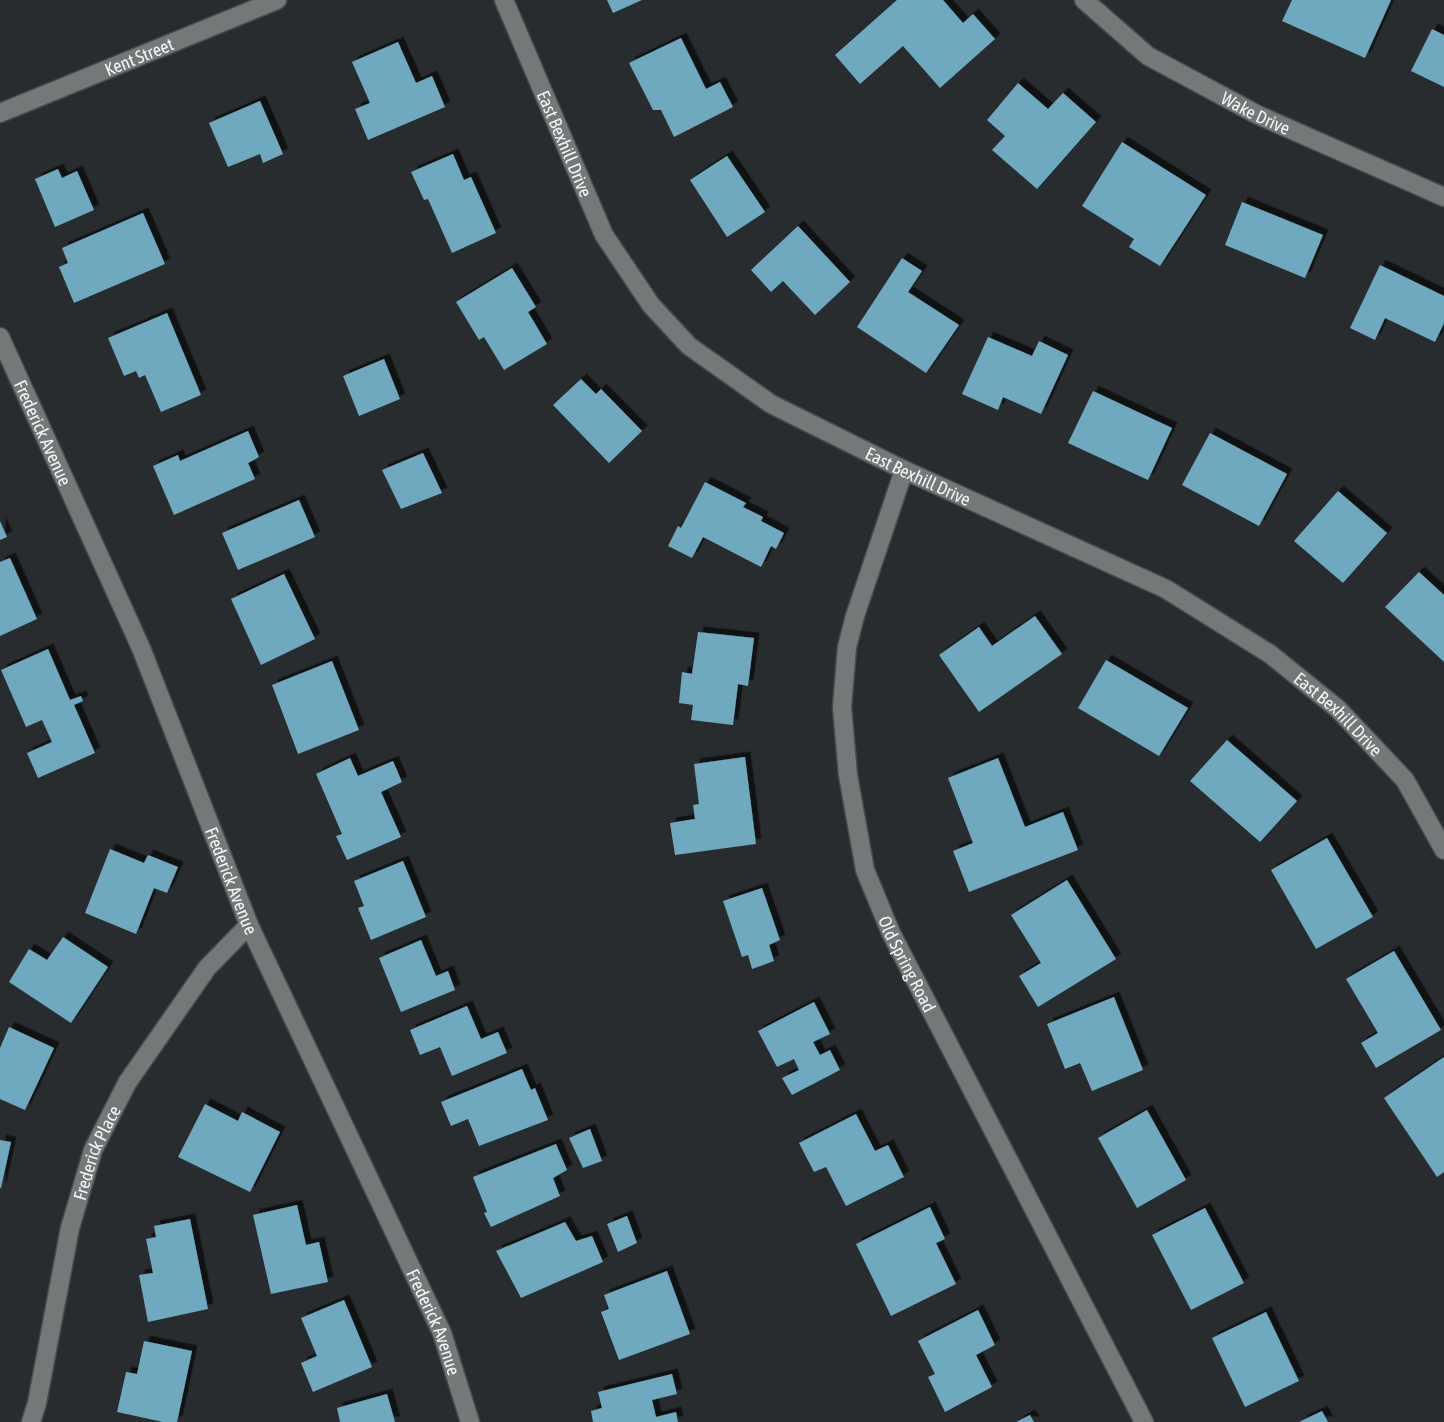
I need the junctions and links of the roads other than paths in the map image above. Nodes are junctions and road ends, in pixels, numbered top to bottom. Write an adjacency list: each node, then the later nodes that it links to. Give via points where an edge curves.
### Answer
1 (277, 0): 4 (street, Kent Street)
2 (504, 0): 7 (street, East Bexhill Drive, via 604,235 651,305 689,346 771,404)
3 (1084, 0): 5 (street, Wake Drive, via 1148,56 1258,116)
4 (0, 113)
5 (1444, 197)
6 (0, 337): 9 (street, Frederick Avenue, via 141,648)
7 (904, 470): 8 (street, East Bexhill Drive, via 1166,589 1270,654 1338,709 1405,780); 12 (street, Old Spring Road, via 847,646 842,707 848,775 865,870 891,933)
8 (1444, 850)
9 (249, 926): 10 (street, Frederick Place, via 207,968 127,1083 93,1150 70,1228); 11 (street, Frederick Avenue, via 442,1333)
10 (31, 1422)
11 (470, 1422)
12 (1144, 1422)

